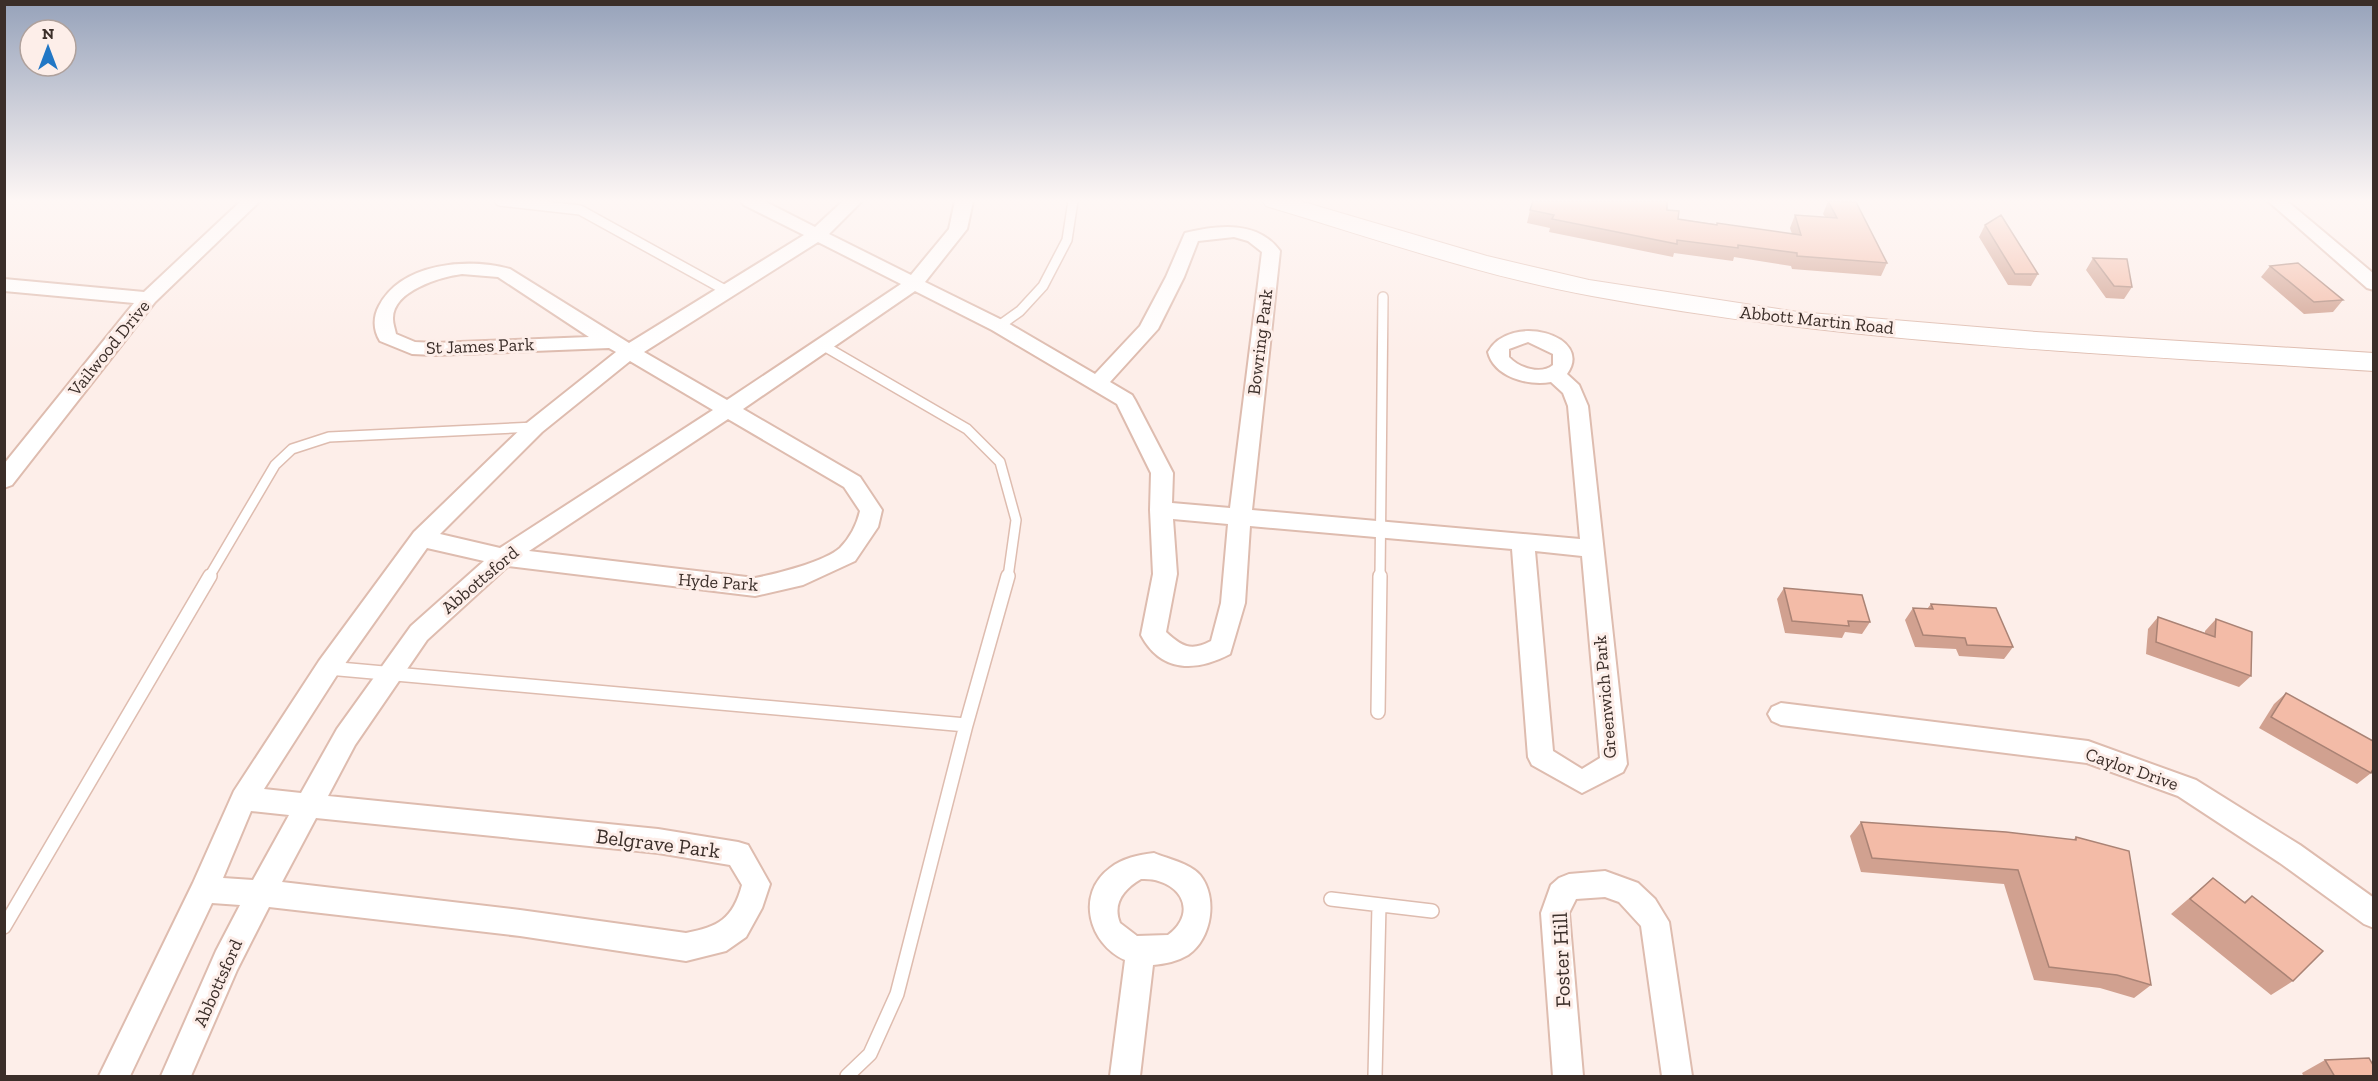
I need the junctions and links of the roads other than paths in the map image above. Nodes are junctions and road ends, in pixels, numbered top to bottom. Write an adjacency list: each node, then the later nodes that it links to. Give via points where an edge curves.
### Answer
1 (197, 251): 16 (street, Vailwood Drive)
2 (655, 251): 14 (lane)
3 (791, 251): 14 (street)
4 (849, 251): 11 (street, Bowring Park)
5 (942, 251): 11 (street, Abbottsford)
6 (1061, 251): 17 (lane, via 1043,286 1020,311)
7 (1185, 251): 22 (street, Bowring Park, via 1148,329)
8 (1271, 251): 27 (street, Bowring Park)
9 (1443, 251): 20 (main road, Abbott Martin Road, via 1589,288 1798,320 2037,341)
10 (2335, 251): 12 (street)
11 (914, 283): 17 (street, Bowring Park); 18 (street, Abbottsford)
12 (2373, 284)
13 (4, 285): 16 (street)
14 (725, 290): 19 (street)
15 (1383, 297): 28 (lane)
16 (148, 298): 25 (street, Vailwood Drive)
17 (999, 326): 22 (street, Bowring Park)
18 (824, 346): 23 (street, Abbottsford); 37 (lane, via 967,429 1000,462 1016,520 1007,584)
19 (621, 347): 19 (street, St James Park, via 493,269 460,268 423,279 394,297 383,318 387,337 412,348); 23 (street, Hyde Park); 24 (street)
20 (2373, 362)
21 (1555, 374): 31 (street, Greenwich Park, via 1572,390 1578,406)
22 (1097, 384): 26 (street, Bowring Park, via 1125,400 1162,473)
23 (728, 408): 32 (street, Abbottsford); 32 (street, Hyde Park, via 852,482 871,510 867,527 847,555 795,579 755,587)
24 (535, 427): 29 (street); 46 (lane, via 328,437 292,449 275,465)
25 (4, 480)
26 (1161, 510): 27 (street); 27 (street, Bowring Park, via 1165,574 1153,634 1174,655 1202,658 1221,647 1233,603)
27 (1240, 517): 28 (street)
28 (1379, 529): 30 (street); 35 (lane)
29 (423, 538): 32 (street, Hyde Park); 33 (street)
30 (1523, 541): 31 (street); 31 (street, Greenwich Park, via 1541,757 1582,782 1614,764)
31 (1592, 548)
32 (503, 557): 34 (street, Abbottsford, via 419,633)
33 (328, 668): 34 (lane); 38 (street)
34 (391, 674): 37 (lane); 39 (street, Abbottsford, via 346,737)
35 (1378, 712)
36 (1781, 714): 45 (street, Caylor Drive, via 2088,752 2187,788 2290,854)
37 (966, 725): 50 (lane, via 897,994 870,1054)
38 (243, 799): 39 (street, Belgrave Park); 40 (street)
39 (308, 807): 41 (street, Abbottsford); 41 (street, Belgrave Park, via 658,841 738,854 756,884 735,927 716,941 686,947)
40 (204, 890): 41 (street, Belgrave Park); 48 (street)
41 (261, 893): 49 (street, Abbottsford, via 226,961)
42 (1331, 899): 43 (lane)
43 (1379, 905): 44 (lane); 52 (lane)
44 (1432, 911)
45 (2373, 915)
46 (4, 927)
47 (1140, 953): 51 (street)
48 (117, 1076)
49 (176, 1077)
50 (847, 1077)
51 (1125, 1077)
52 (1375, 1077)
53 (1568, 1077): 54 (street, Foster Hill, via 1555,913 1561,894 1569,887 1605,884 1628,892 1655,922)
54 (1677, 1077)

